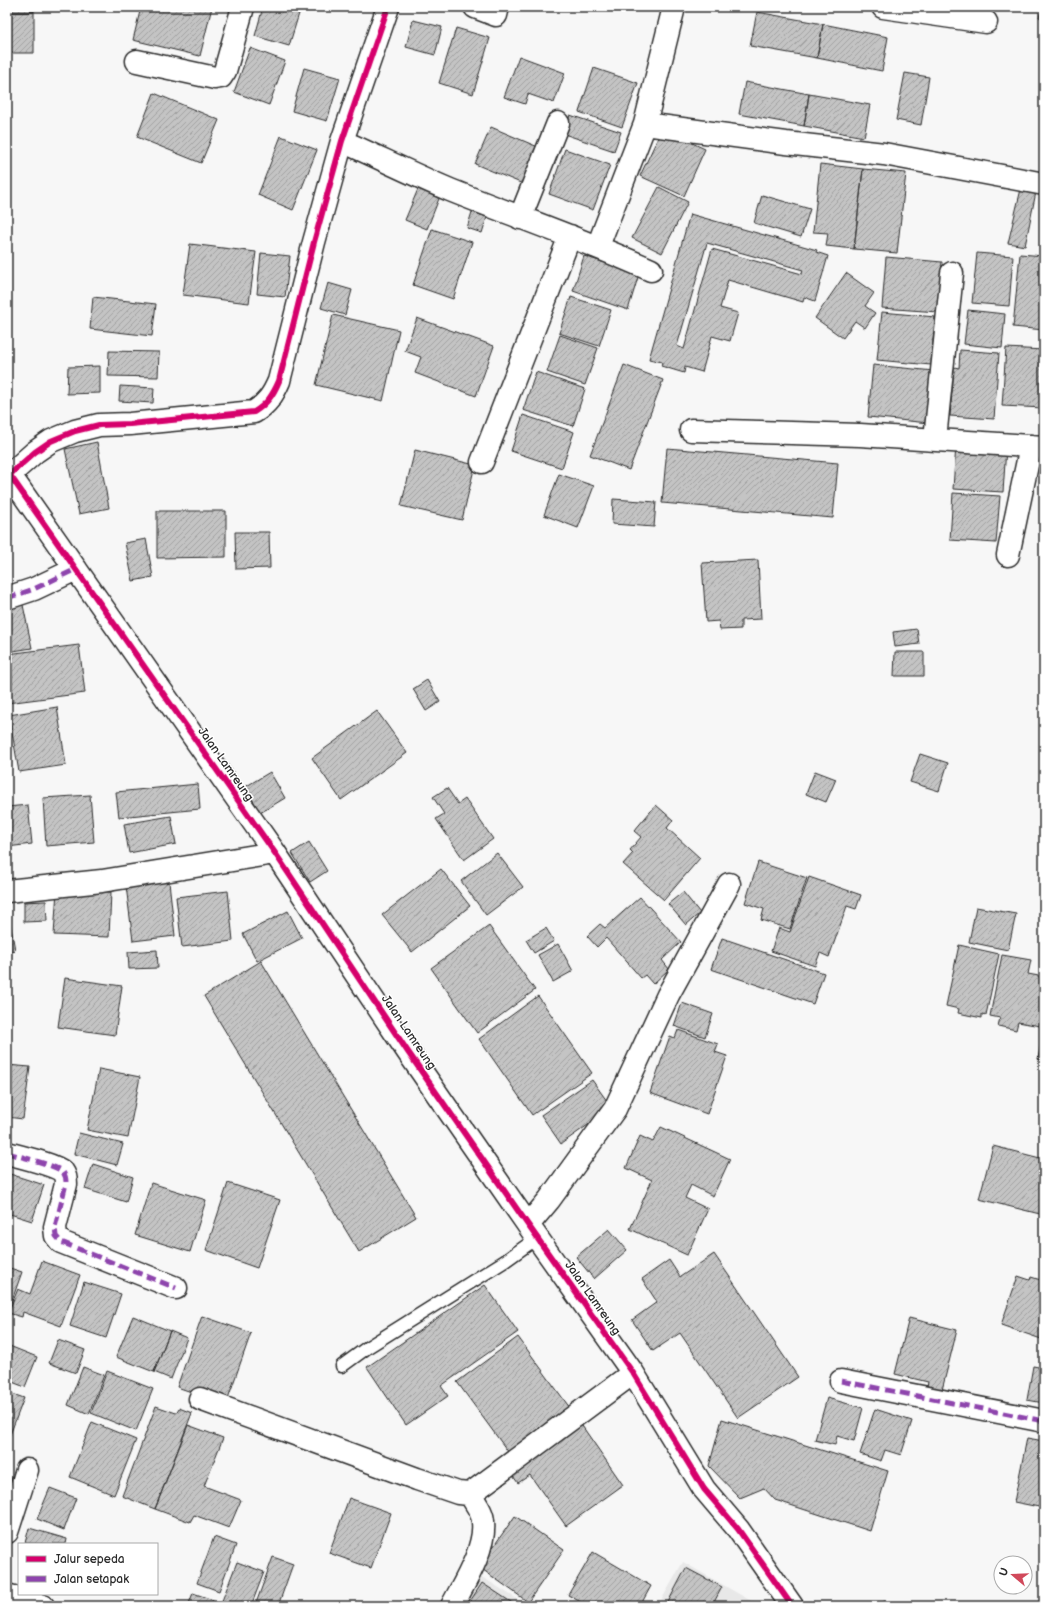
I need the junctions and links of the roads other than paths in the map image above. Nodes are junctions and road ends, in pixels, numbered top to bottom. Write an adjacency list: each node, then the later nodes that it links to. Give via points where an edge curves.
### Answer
1 (244, 7): 8 (street, via 225,71 221,76 215,78)
2 (388, 7): 11 (street)
3 (475, 7): 4 (street, via 496,15)
4 (498, 7)
5 (674, 7): 10 (street)
6 (883, 7): 7 (street)
7 (986, 22)
8 (137, 61)
9 (558, 123): 13 (street)
10 (645, 124): 12 (street, via 884,154); 15 (street)
11 (342, 141): 13 (street); 22 (street, via 280,381 265,405 254,412 243,414 99,425 75,431 51,441)
12 (1044, 184)
13 (520, 218): 14 (street)
14 (570, 236): 15 (street); 21 (street)
15 (598, 246): 16 (street)
16 (651, 270)
17 (952, 273): 19 (street)
18 (692, 430): 19 (street)
19 (935, 439): 20 (street)
20 (1038, 447): 23 (street)
21 (482, 462)
22 (8, 475): 24 (street, Jalan Lamreung)
23 (1008, 555)
24 (76, 569): 25 (street, via 34,589); 26 (street, Jalan Lamreung)
25 (7, 598)
26 (275, 852): 28 (street, via 102,881); 30 (street, Jalan Lamreung, via 408,1052)
27 (729, 884): 30 (street, via 668,994 615,1109 550,1200)
28 (7, 891)
29 (7, 1152): 31 (street, via 63,1172 66,1184 55,1227 56,1236 61,1242)
30 (532, 1231): 32 (lane, via 505,1261 374,1342); 33 (street, Jalan Lamreung)
31 (176, 1288)
32 (342, 1366)
33 (633, 1373): 38 (street); 43 (street, Jalan Lamreung, via 704,1488 738,1529)
34 (841, 1381): 36 (street)
35 (200, 1399): 38 (street, via 417,1479 458,1493)
36 (1044, 1421)
37 (27, 1470): 39 (street)
38 (470, 1494): 42 (street, via 484,1522 482,1538 476,1558)
39 (7, 1532)
40 (7, 1594): 41 (street)
41 (43, 1606)
42 (452, 1606)
43 (792, 1606)

